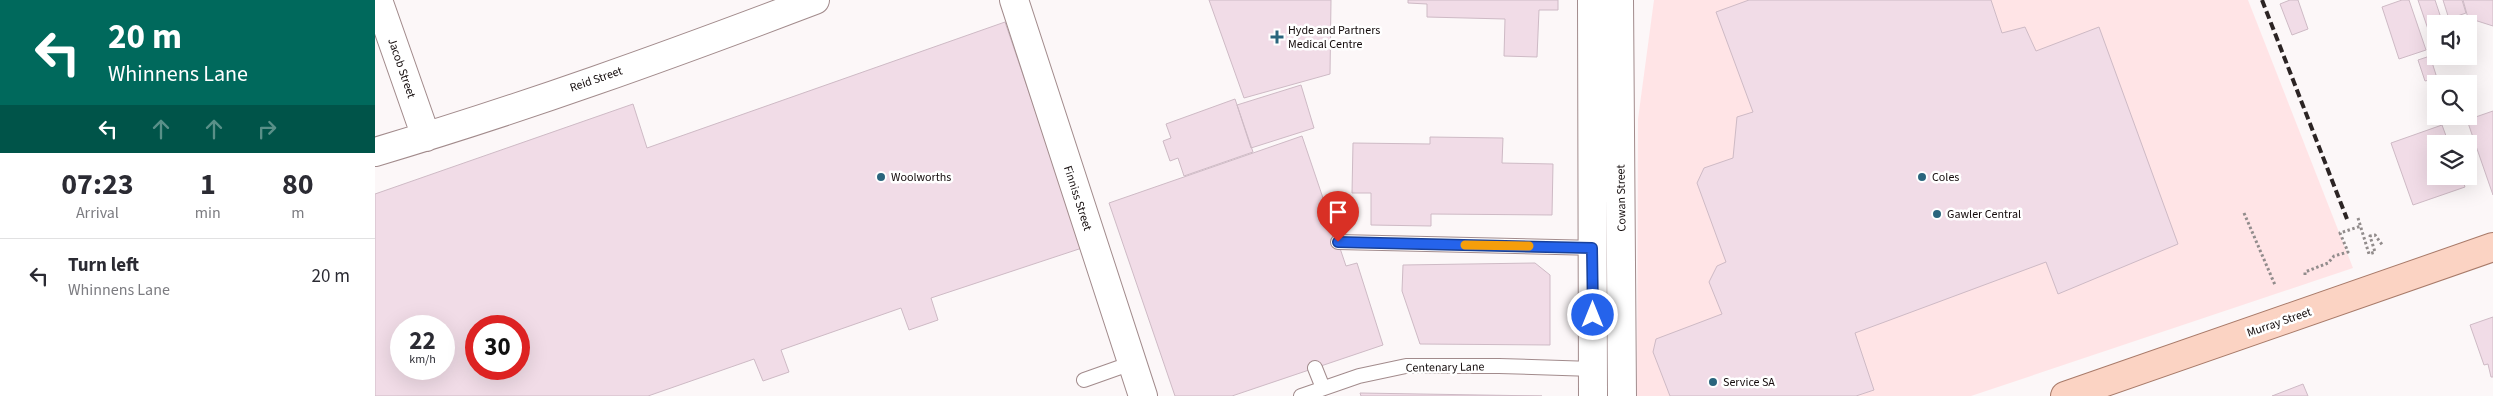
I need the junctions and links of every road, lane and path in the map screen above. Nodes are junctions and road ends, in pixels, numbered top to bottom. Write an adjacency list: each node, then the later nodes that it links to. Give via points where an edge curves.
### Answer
1 (378, 0): 6 (street, Jacob Street)
2 (815, 0): 6 (street, Reid Street)
3 (1014, 0): 18 (street, Finniss Street)
4 (1592, 0): 14 (street)
5 (1619, 0): 15 (street, Cowan Street)
6 (426, 137): 7 (street, Reid Street)
7 (375, 152)
8 (2244, 213): 17 (path)
9 (2358, 218): 10 (path)
10 (2361, 226): 12 (path, via 2369,254 2375,252 2370,236 2375,235); 16 (path, via 2340,233 2347,252 2334,256 2328,264 2305,272)
11 (1338, 242): 14 (lane)
12 (2383, 246)
13 (2493, 247): 27 (main road, Murray Street)
14 (1592, 248): 15 (lane); 20 (street)
15 (1621, 248): 26 (street, Cowan Street)
16 (2305, 276)
17 (2275, 286)
18 (1133, 363): 21 (lane); 23 (street, Finniss Street)
19 (1315, 368): 22 (lane)
20 (1593, 369): 22 (lane, Centenary Lane, via 1406,366); 25 (street)
21 (1084, 380)
22 (1323, 388): 24 (lane, Centenary Lane)
23 (1143, 396)
24 (1301, 396)
25 (1593, 396)
26 (1622, 396)
27 (2065, 396)

